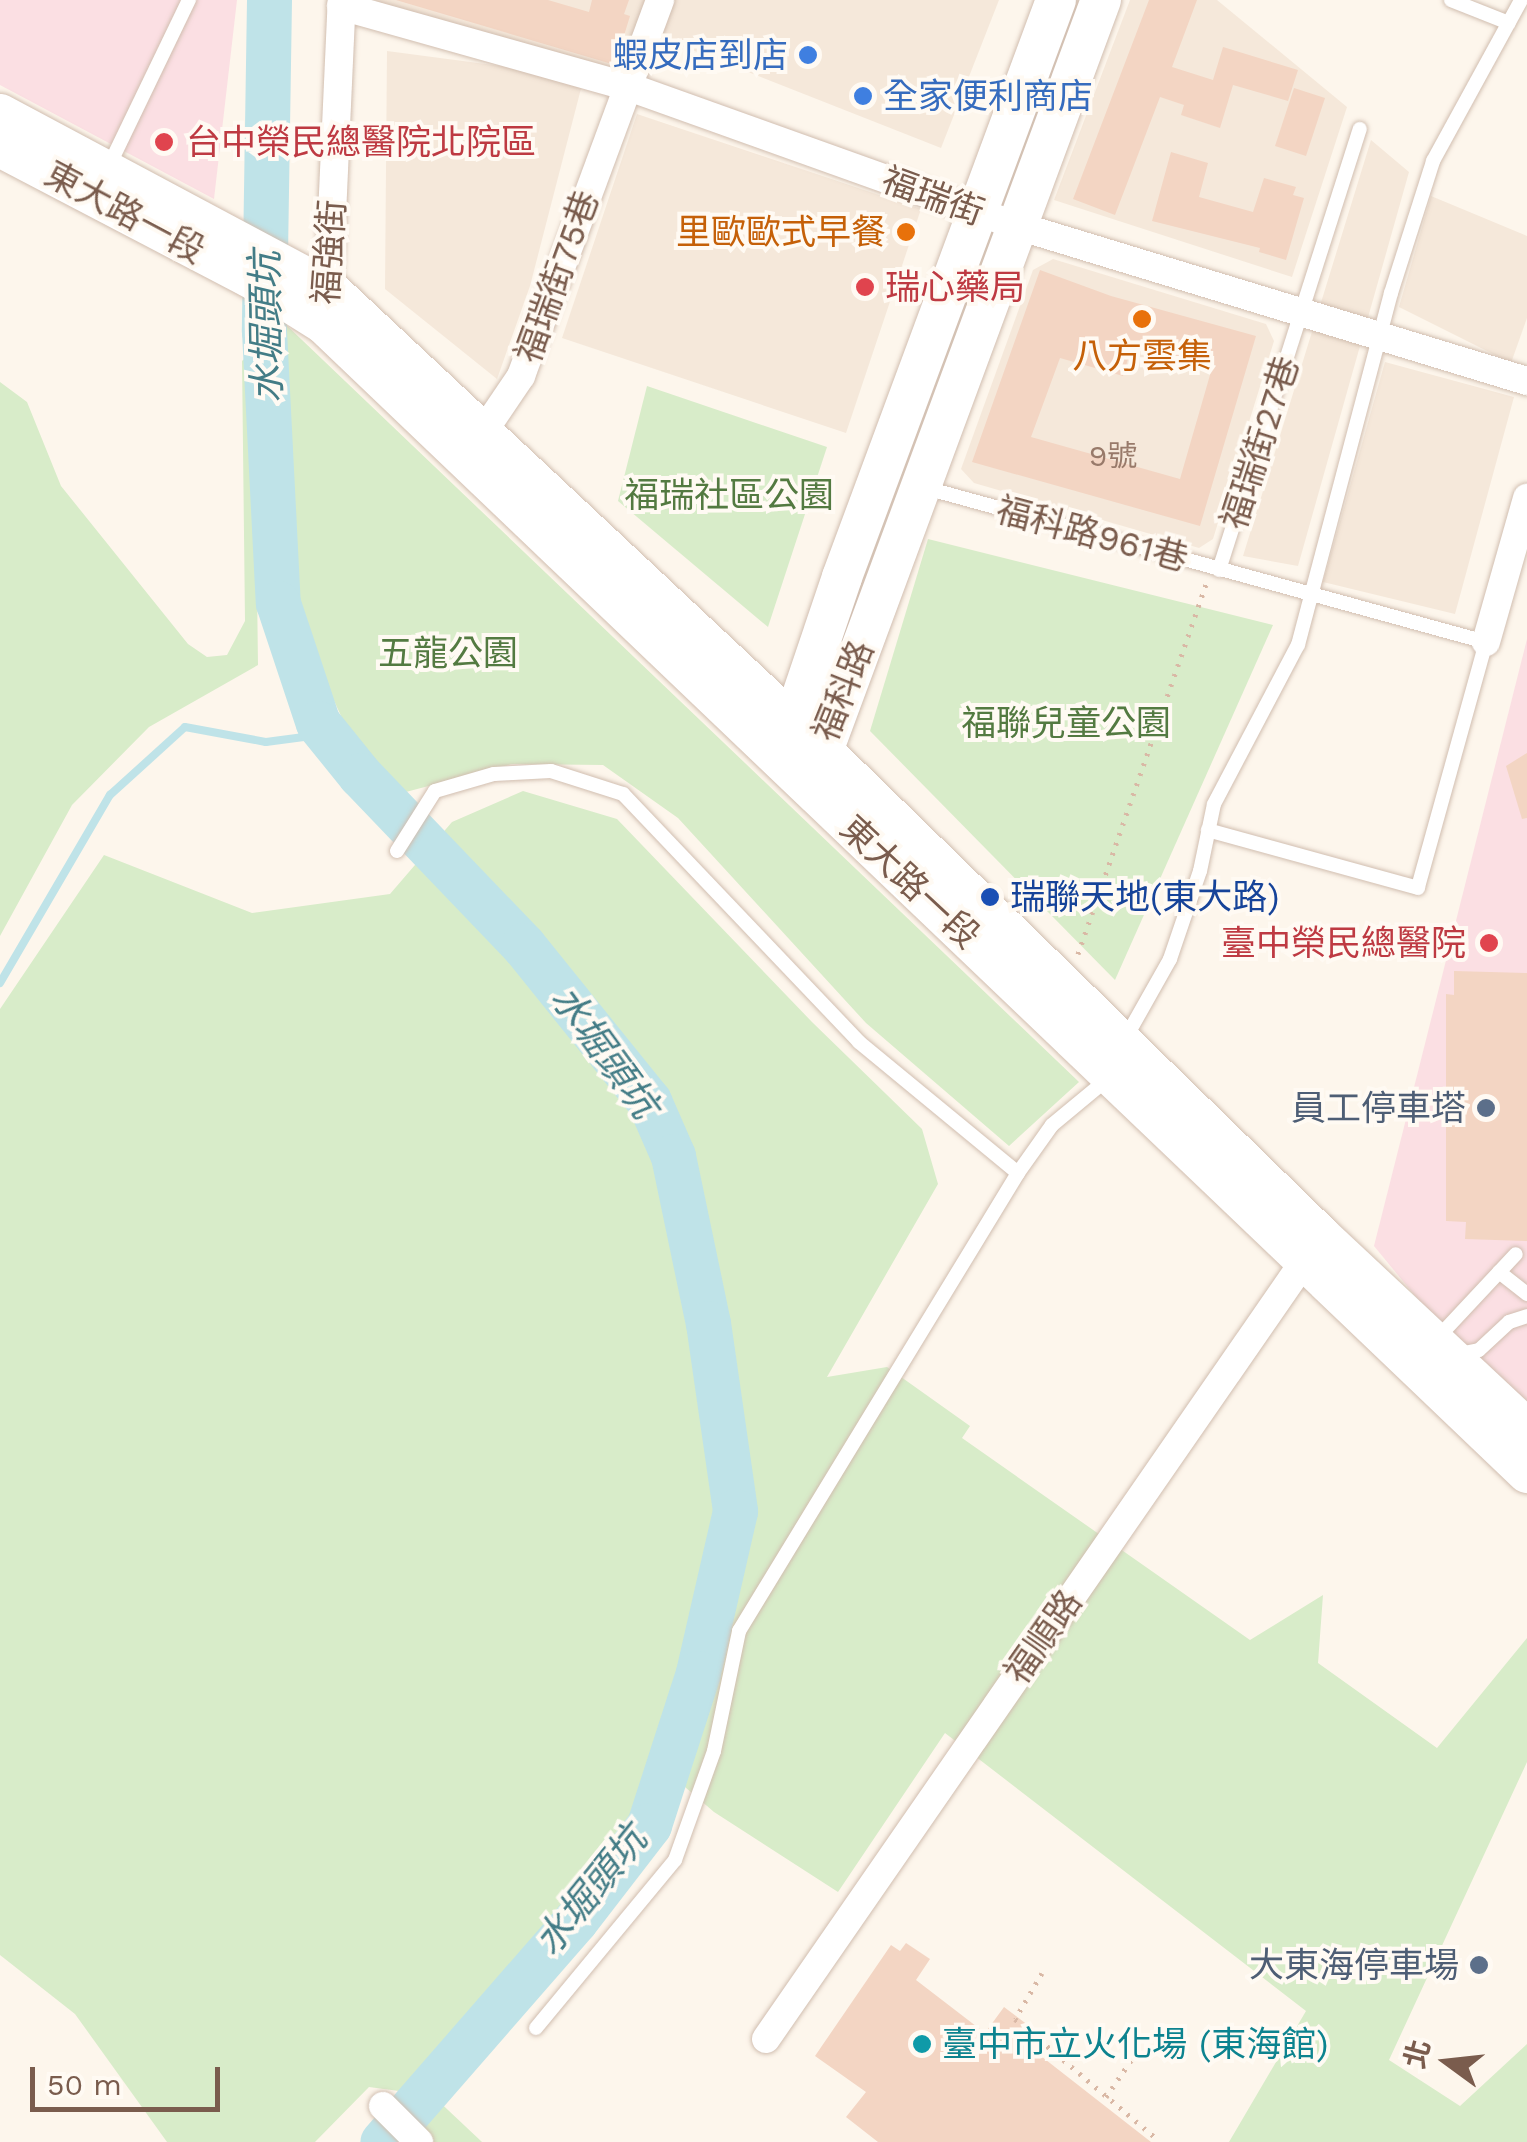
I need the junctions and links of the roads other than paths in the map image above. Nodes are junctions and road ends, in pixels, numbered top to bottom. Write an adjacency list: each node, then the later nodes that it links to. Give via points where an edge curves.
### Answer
1 (189, 0): 13 (lane)
2 (660, 0): 9 (street, 福瑞街75巷)
3 (1056, 0): 14 (street, 福科路)
4 (1101, 0): 15 (street, 福科路)
5 (1451, 0): 8 (lane)
6 (1521, 0): 8 (lane)
7 (342, 3): 9 (street, 福瑞街); 17 (street, 福強街)
8 (1509, 23): 19 (lane, via 1433,161)
9 (629, 87): 14 (street, 福瑞街); 21 (street, 福瑞街75巷, via 521,376)
10 (0, 114): 13 (street, 東大路一段)
11 (1360, 129): 18 (lane, 福瑞街27巷)
12 (0, 146): 16 (street, 東大路一段)
13 (108, 168): 16 (street, 東大路一段)
14 (978, 212): 15 (street, 福瑞街); 27 (street, 福科路, via 842,576)
15 (1018, 226): 18 (street, 福瑞街); 22 (street, 福科路)
16 (266, 270): 17 (street, 東大路一段)
17 (327, 307): 21 (street, 東大路一段)
18 (1300, 315): 19 (street, 福瑞街); 24 (lane, 福瑞街27巷)
19 (1381, 337): 20 (street, 福瑞街); 25 (lane)
20 (1527, 381)
21 (474, 444): 27 (street, 東大路一段)
22 (921, 487): 24 (lane, 福科路961巷); 27 (street, 福科路)
23 (1527, 498): 26 (street)
24 (1220, 570): 25 (lane, 福科路961巷)
25 (1310, 596): 26 (lane, 福科路961巷); 28 (lane, via 1298,645 1214,804)
26 (1486, 642): 28 (lane, via 1418,888)
27 (804, 750): 30 (street, 東大路一段); 30 (street, 東大路一段, via 1068,985)
28 (1208, 830): 30 (lane, via 1170,959)
29 (397, 850): 31 (lane, via 436,791 494,774 551,772 623,794 859,1042)
30 (1119, 1058): 31 (lane, via 1052,1125); 32 (street, 東大路一段)
31 (1018, 1173): 40 (lane, via 739,1631 714,1751 675,1860)
32 (1312, 1250): 37 (street, 東大路一段); 41 (street, 福順路)
33 (1516, 1254): 34 (lane)
34 (1499, 1272): 35 (lane); 37 (lane, via 1444,1331)
35 (1527, 1294)
36 (1527, 1316): 37 (lane, via 1509,1322 1479,1350)
37 (1438, 1366): 38 (street, 東大路一段); 39 (street, 東大路一段)
38 (1527, 1429)
39 (1527, 1473)
40 (536, 2028)
41 (766, 2039)
42 (383, 2106): 43 (street)
43 (414, 2137)

